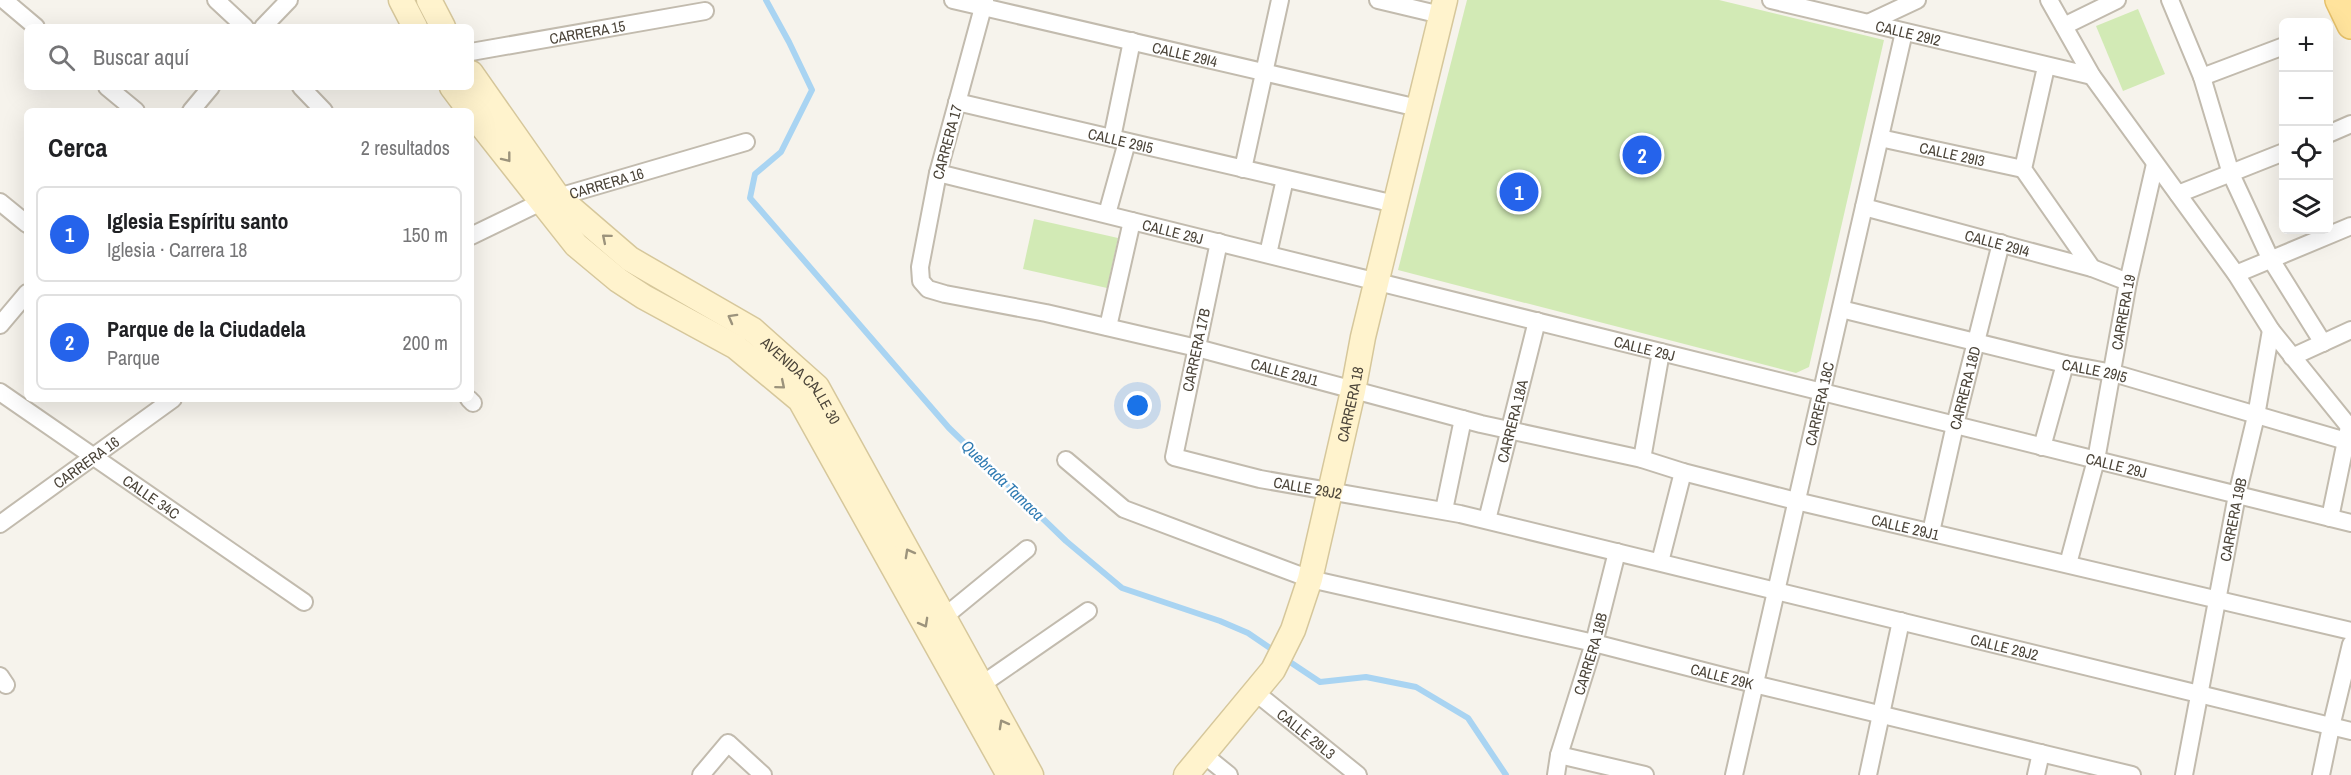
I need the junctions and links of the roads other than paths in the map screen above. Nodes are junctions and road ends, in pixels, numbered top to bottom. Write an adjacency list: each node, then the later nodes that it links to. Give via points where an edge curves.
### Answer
1 (4, 0): 19 (street)
2 (216, 0): 20 (street)
3 (289, 0): 21 (street)
4 (401, 0): 22 (main road)
5 (429, 0): 23 (main road)
6 (953, 0): 15 (street, CALLE 29I4)
7 (1280, 0): 31 (street)
8 (1378, 0): 16 (street)
9 (1771, 0): 18 (street, CALLE 29I2)
10 (1917, 0): 18 (street)
11 (2049, 0): 25 (street)
12 (2117, 0): 25 (street)
13 (2170, 0): 33 (street)
14 (2339, 0): 24 (main road)
15 (984, 4): 27 (street, CALLE 29I4); 39 (street, CARRERA 17)
16 (1443, 7): 44 (main road, CARRERA 18)
17 (705, 11): 29 (street, CARRERA 15)
18 (1868, 23): 26 (street, CALLE 29I2)
19 (32, 24)
20 (242, 24)
21 (266, 24)
22 (413, 24)
23 (441, 24)
24 (2351, 25)
25 (2064, 26): 32 (street)
26 (1904, 32): 30 (street, CALLE 29I2); 48 (street, CARRERA 18C)
27 (1132, 41): 31 (street, CALLE 29I4); 49 (street)
28 (2279, 48): 33 (street)
29 (474, 51)
30 (2046, 67): 32 (street); 54 (street)
31 (1264, 72): 44 (street, CALLE 29I4); 53 (street)
32 (2092, 76): 52 (street)
33 (2202, 77): 56 (street)
34 (474, 78): 59 (main road, AVENIDA CALLE 30)
35 (111, 90): 40 (street)
36 (208, 90): 41 (street)
37 (304, 90): 42 (street)
38 (454, 90): 43 (main road, AVENIDA CALLE 30)
39 (957, 102): 49 (street, CALLE 29I5); 55 (street, CARRERA 17)
40 (132, 108)
41 (194, 108)
42 (321, 108)
43 (469, 108)
44 (1418, 108): 61 (main road, CARRERA 18)
45 (474, 114): 59 (main road, AVENIDA CALLE 30, one-way to 59)
46 (2351, 124): 47 (street)
47 (2333, 132)
48 (1880, 138): 54 (street, CALLE 29I3); 62 (street, CARRERA 18C)
49 (1119, 140): 53 (street, CALLE 29I5); 63 (street)
50 (746, 142): 59 (street, CARRERA 16)
51 (2279, 154): 56 (street)
52 (2155, 164): 58 (street); 75 (street, CARRERA 19)
53 (1243, 169): 57 (street, CALLE 29I5)
54 (2024, 169): 72 (street)
55 (938, 172): 63 (street, CALLE 29J); 76 (street, CARRERA 17, via 920,267)
56 (2231, 174): 58 (street); 71 (street)
57 (1285, 179): 61 (street, CALLE 29I5); 70 (street)
58 (2178, 194): 73 (street)
59 (549, 200): 67 (street, CARRERA 16); 125 (main road, AVENIDA CALLE 30, one-way to 59, via 817,387 753,330 630,259); 142 (main road, AVENIDA CALLE 30, one-way to 142, via 576,244 618,280 736,347 800,400)
60 (0, 202): 65 (street)
61 (1395, 204): 74 (main road, CARRERA 18)
62 (1864, 207): 69 (street, CALLE 29I4); 78 (street, CARRERA 18C)
63 (1107, 214): 64 (street, CALLE 29J)
64 (1132, 221): 68 (street, CALLE 29J); 81 (street)
65 (24, 222)
66 (2351, 226): 71 (street)
67 (474, 235)
68 (1219, 242): 70 (street, CALLE 29J); 86 (street, CARRERA 17B)
69 (2001, 243): 72 (street, CALLE 29I4); 84 (street, CARRERA 18D)
70 (1268, 255): 74 (street, CALLE 29J)
71 (2270, 258): 73 (street); 85 (street)
72 (2091, 268): 75 (street, CALLE 29I4)
73 (2236, 274): 82 (street)
74 (1376, 281): 79 (street, CALLE 29J); 91 (main road, CARRERA 18)
75 (2128, 282): 90 (street, CARRERA 19)
76 (923, 285): 81 (street, CALLE 29J1, via 945,294)
77 (24, 297): 80 (street)
78 (1841, 309): 84 (street, CALLE 29I5); 93 (street, CARRERA 18C)
79 (1537, 321): 87 (street, CALLE 29J); 98 (street, CARRERA 18A)
80 (0, 325)
81 (1108, 327): 86 (street, CALLE 29J1)
82 (2271, 330): 88 (street); 95 (street, CARRERA 19B)
83 (2351, 330): 85 (street)
84 (1976, 342): 89 (street, CALLE 29I5); 97 (street, CARRERA 18D)
85 (2323, 343): 88 (street)
86 (1197, 348): 91 (street, CALLE 29J1); 102 (street, CARRERA 17B)
87 (1661, 352): 93 (street, CALLE 29J); 103 (street)
88 (2292, 357): 99 (street)
89 (2065, 364): 90 (street, CALLE 29I5); 100 (street)
90 (2113, 373): 95 (street, CALLE 29I5); 105 (street, CARRERA 19)
91 (1353, 391): 96 (street, CALLE 29J1); 107 (main road, CARRERA 18)
92 (0, 392): 101 (street, CALLE 34C)
93 (1821, 392): 97 (street, CALLE 29J); 109 (street, CARRERA 18C)
94 (169, 402): 101 (street, CARRERA 16)
95 (2256, 416): 99 (street, CALLE 29I5); 108 (street, CARRERA 19B)
96 (1463, 418): 98 (street, CALLE 29J1); 110 (street)
97 (1955, 425): 100 (street, CALLE 29J); 115 (street, CARRERA 18D)
98 (1508, 430): 103 (street, CALLE 29J1); 112 (street, CARRERA 18A)
99 (2349, 430): 111 (street)
100 (2042, 447): 105 (street, CALLE 29J)
101 (96, 457): 114 (street, CARRERA 16); 123 (street, CALLE 34C)
102 (1174, 457): 107 (street, CALLE 29J2, via 1260,479)
103 (1641, 459): 106 (street, CALLE 29J1)
104 (1066, 460): 120 (street, via 1125,509)
105 (2096, 460): 108 (street, CALLE 29J); 119 (street, CARRERA 19)
106 (1683, 472): 109 (street, CALLE 29J1); 118 (street)
107 (1329, 490): 110 (street, CALLE 29J2); 120 (main road, CARRERA 18)
108 (2237, 495): 111 (street, CALLE 29J); 122 (street, CARRERA 19B)
109 (1796, 501): 115 (street, CALLE 29J1); 121 (street, CARRERA 18C)
110 (1444, 510): 112 (street, CALLE 29J2)
111 (2330, 518): 113 (street, CALLE 29J)
112 (1486, 520): 117 (street, CALLE 29J2)
113 (2351, 523)
114 (0, 524)
115 (1931, 531): 119 (street, CALLE 29J1)
116 (1027, 549): 125 (street)
117 (1617, 552): 118 (street, CALLE 29J2); 128 (street, CARRERA 18B)
118 (1660, 562): 121 (street, CALLE 29J2)
119 (2068, 564): 122 (street, CALLE 29J1)
120 (1310, 579): 128 (street, CALLE 29K); 132 (main road, CARRERA 18, via 1293,630 1273,670)
121 (1776, 590): 126 (street, CALLE 29J2); 130 (street, CARRERA 18C)
122 (2219, 600): 127 (street, CALLE 29J1); 133 (street, CARRERA 19B)
123 (304, 602)
124 (1088, 611): 131 (street)
125 (944, 618): 131 (main road, AVENIDA CALLE 30)
126 (1901, 621): 133 (street, CALLE 29J2); 134 (street)
127 (2351, 631)
128 (1594, 642): 130 (street, CALLE 29K); 139 (street, CARRERA 18B)
129 (2351, 644): 135 (street)
130 (1754, 684): 134 (street, CALLE 29K); 149 (street, CARRERA 18C)
131 (981, 685): 143 (main road, AVENIDA CALLE 30, one-way to 131)
132 (1255, 692): 138 (main road, CARRERA 18); 146 (street, CALLE 29L3)
133 (2201, 694): 135 (street, CALLE 29J2); 153 (street, CARRERA 19B)
134 (1881, 714): 137 (street, CALLE 29K); 150 (street)
135 (2331, 727): 136 (street, CALLE 29J2); 154 (street)
136 (2351, 731)
137 (2041, 753): 151 (street); 152 (street, CALLE 29K)
138 (1203, 754): 144 (main road, CARRERA 18); 145 (street)
139 (1559, 755): 147 (street, CARRERA 18B); 148 (street)
140 (701, 775): 141 (street, via 728,743)
141 (763, 775)
142 (1009, 775)
143 (1031, 775)
144 (1186, 775)
145 (1229, 775)
146 (1358, 775)
147 (1556, 775)
148 (1645, 775)
149 (1734, 775)
150 (1868, 775)
151 (2036, 775)
152 (2132, 775)
153 (2184, 775)
154 (2321, 775)

